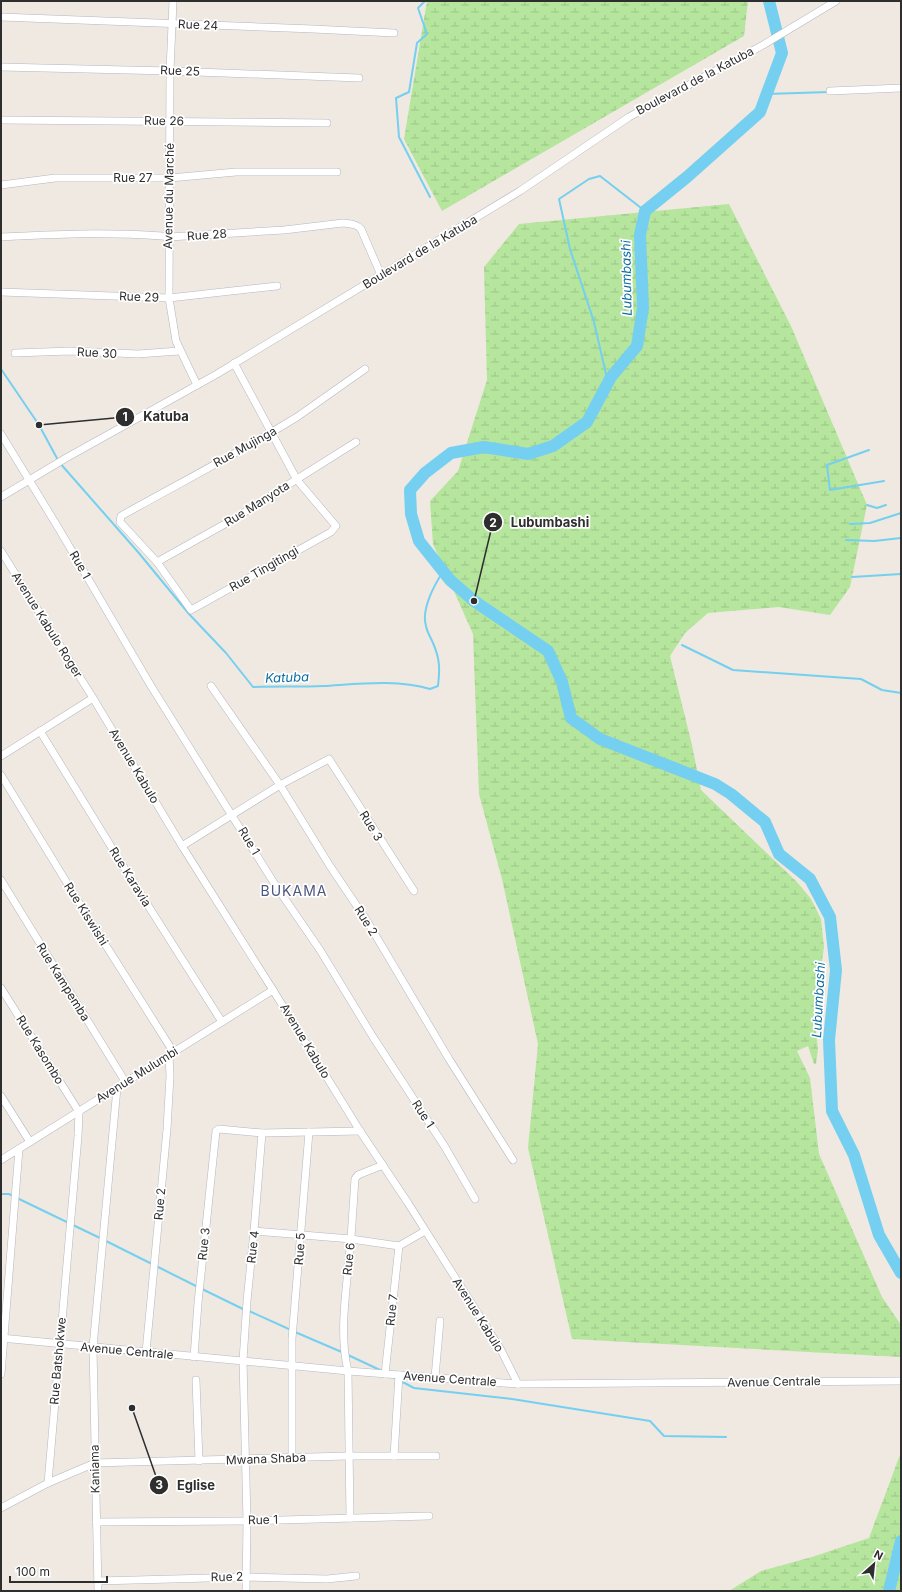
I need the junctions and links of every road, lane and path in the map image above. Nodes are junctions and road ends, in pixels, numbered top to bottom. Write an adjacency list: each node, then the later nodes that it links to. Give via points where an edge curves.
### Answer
1 (173, 1): 4 (street, Avenue du Marché)
2 (836, 1): 19 (street, Boulevard de la Katuba, via 763,45 629,118 520,191)
3 (1, 17): 4 (street, Rue 24)
4 (171, 24): 5 (street, Rue 24); 7 (street, Avenue du Marché)
5 (394, 33)
6 (1, 67): 7 (street, Rue 25)
7 (170, 71): 8 (street, Rue 25); 12 (street, Avenue du Marché)
8 (359, 78)
9 (901, 88): 10 (street)
10 (830, 91)
11 (1, 120): 12 (street, Rue 26)
12 (170, 121): 13 (street, Rue 26); 15 (street, Avenue du Marché)
13 (327, 123)
14 (337, 172): 15 (street, Rue 27, via 236,172)
15 (170, 178): 16 (street, Rue 27, via 55,178); 18 (street, Avenue du Marché)
16 (1, 185)
17 (1, 237): 18 (street, Rue 28, via 119,233)
18 (169, 237): 19 (street, Rue 28, via 352,224 361,229); 22 (street, Avenue du Marché)
19 (381, 275): 25 (street, Boulevard de la Katuba)
20 (277, 286): 22 (street, Rue 29)
21 (1, 292): 22 (street, Rue 29)
22 (169, 298): 23 (street, Avenue du Marché)
23 (179, 351): 24 (street, Rue 30, via 138,354 70,351); 27 (street, Avenue du Marché)
24 (15, 353)
25 (234, 363): 27 (street, Boulevard de la Katuba); 28 (street)
26 (365, 369): 28 (street, Rue Mujinga, via 298,417)
27 (197, 386): 31 (street, Boulevard de la Katuba)
28 (271, 432): 32 (street); 35 (street, Rue Mujinga, via 121,516 120,522)
29 (1, 434): 31 (street, Rue 1)
30 (356, 442): 32 (street, Rue Manyota)
31 (29, 480): 33 (street, Boulevard de la Katuba); 42 (street, Rue 1, via 155,693)
32 (296, 480): 35 (street, Rue Manyota); 35 (street, Rue Tingitingi, via 336,526 331,532 191,610)
33 (1, 497)
34 (1, 551): 37 (street, Avenue Kabulo Roger)
35 (157, 562)
36 (212, 686): 41 (street, Rue 2)
37 (93, 698): 38 (street); 43 (street, Avenue Kabulo)
38 (40, 731): 39 (street); 48 (street, Rue Karavia)
39 (1, 756)
40 (1, 775): 49 (street, Rue Kiswishi)
41 (280, 785): 42 (street); 45 (street, Rue 3, via 329,760); 60 (street, Rue 2, via 367,921)
42 (232, 815): 43 (street); 62 (street, Rue 1, via 445,1147)
43 (182, 846): 47 (street, Avenue Kabulo)
44 (1, 880): 50 (street, Rue Kampemba)
45 (414, 891)
46 (1, 988): 53 (street, Rue Kasombo)
47 (273, 990): 48 (street, Avenue Mulumbi); 54 (street, Avenue Kabulo)
48 (222, 1022): 49 (street, Avenue Mulumbi)
49 (172, 1054): 50 (street, Avenue Mulumbi); 72 (street, Rue 2)
50 (126, 1083): 51 (street, Avenue Mulumbi)
51 (117, 1088): 53 (street, Avenue Mulumbi); 71 (street)
52 (1, 1096): 57 (street)
53 (79, 1112): 57 (street, Avenue Mulumbi); 70 (street, Rue Batshokwe)
54 (360, 1130): 55 (street); 61 (street, Avenue Kabulo)
55 (309, 1132): 56 (street); 65 (street, Rue 5)
56 (262, 1133): 63 (street, Rue 4); 73 (street, Rue 3, via 219,1129 216,1131)
57 (30, 1142): 58 (street, Avenue Mulumbi)
58 (19, 1149): 59 (street, Avenue Mulumbi); 69 (street)
59 (1, 1160)
60 (513, 1160)
61 (383, 1165): 64 (street, Avenue Kabulo); 66 (street, Rue 6, via 358,1175 355,1179)
62 (475, 1199)
63 (254, 1231): 65 (street); 74 (street, Rue 4)
64 (425, 1231): 67 (street); 83 (street, Avenue Kabulo, via 501,1350)
65 (301, 1235): 66 (street); 75 (street, Rue 5)
66 (351, 1239): 67 (street); 76 (street, Rue 6, via 343,1322)
67 (399, 1246): 78 (street, Rue 7)
68 (440, 1321): 80 (street)
69 (3, 1339): 70 (street, Avenue Centrale); 77 (street)
70 (60, 1345): 71 (street, Avenue Centrale); 91 (street, Rue Batshokwe)
71 (93, 1347): 72 (street, Avenue Centrale); 90 (street, Kaniama)
72 (146, 1352): 73 (street, Avenue Centrale)
73 (194, 1357): 74 (street, Avenue Centrale)
74 (243, 1360): 75 (street, Avenue Centrale); 88 (street, Rue 4)
75 (292, 1365): 76 (street, Avenue Centrale); 87 (street, Rue 5)
76 (348, 1371): 78 (street, Avenue Centrale); 84 (street, Rue 6)
77 (1, 1374)
78 (385, 1374): 79 (street, Avenue Centrale)
79 (398, 1375): 80 (street, Avenue Centrale); 85 (street)
80 (435, 1377): 83 (street, Avenue Centrale)
81 (196, 1380): 89 (street)
82 (901, 1381): 83 (street, Avenue Centrale)
83 (518, 1384)
84 (348, 1456): 85 (street, Mwana Shaba); 87 (street, Mwana Shaba); 94 (street, Rue 6)
85 (394, 1456): 86 (street, Mwana Shaba)
86 (436, 1456)
87 (292, 1458): 88 (street, Mwana Shaba)
88 (244, 1460): 89 (street, Mwana Shaba); 95 (street, Rue 4)
89 (199, 1461): 90 (street, Mwana Shaba)
90 (95, 1463): 91 (street); 96 (street, Kaniama)
91 (48, 1483): 92 (street)
92 (1, 1508)
93 (429, 1516): 94 (street, Rue 1)
94 (350, 1518): 95 (street, Rue 1)
95 (247, 1521): 96 (street, Rue 1); 98 (street, Rue 4)
96 (96, 1522): 99 (street, Kaniama)
97 (356, 1576): 98 (street, Rue 2, via 327,1579)
98 (246, 1577): 99 (street, Rue 2); 101 (street, Rue 4)
99 (98, 1581): 100 (street, Kaniama)
100 (98, 1591)
101 (246, 1591)

